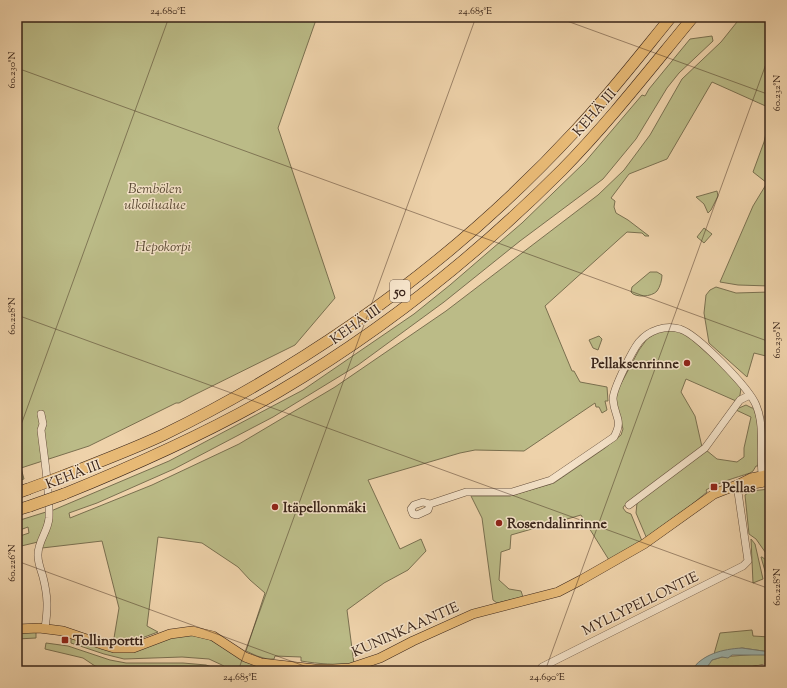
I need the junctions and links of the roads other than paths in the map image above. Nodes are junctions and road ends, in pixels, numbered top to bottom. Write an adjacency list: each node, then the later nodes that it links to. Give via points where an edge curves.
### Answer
1 (671, 17): 7 (highway, KEHÄ III / 50, bridge, via 558,150 482,223 398,292 339,334 243,393 161,436)
2 (693, 17): 10 (highway, KEHÄ III / 50, bridge, via 614,113 564,168 510,220 411,302 346,349 278,392 185,442 122,471)
3 (750, 395): 5 (street, via 759,417); 8 (street, via 720,362 687,333 668,327 656,330 639,342 614,391 614,406 619,424 614,437 551,480 512,492 466,492); 9 (street, via 740,400 705,448)
4 (41, 414): 11 (street, via 49,518 38,557 48,606)
5 (766, 478): 6 (main road, KUNINKAANTIE)
6 (738, 485): 11 (main road, KUNINKAANTIE, via 714,494 644,544 558,592 473,614 380,658 350,668 315,669 261,663 245,657 213,636 192,631 170,634 133,648 114,648 63,631); 13 (street, MYLLYPELLONTIE, via 748,560 743,566)
7 (17, 493)
8 (430, 504)
9 (629, 505)
10 (17, 510)
11 (45, 628): 12 (main road, KUNINKAANTIE)
12 (17, 629)
13 (542, 667)
14 (770, 667): 15 (street)
15 (747, 671)

